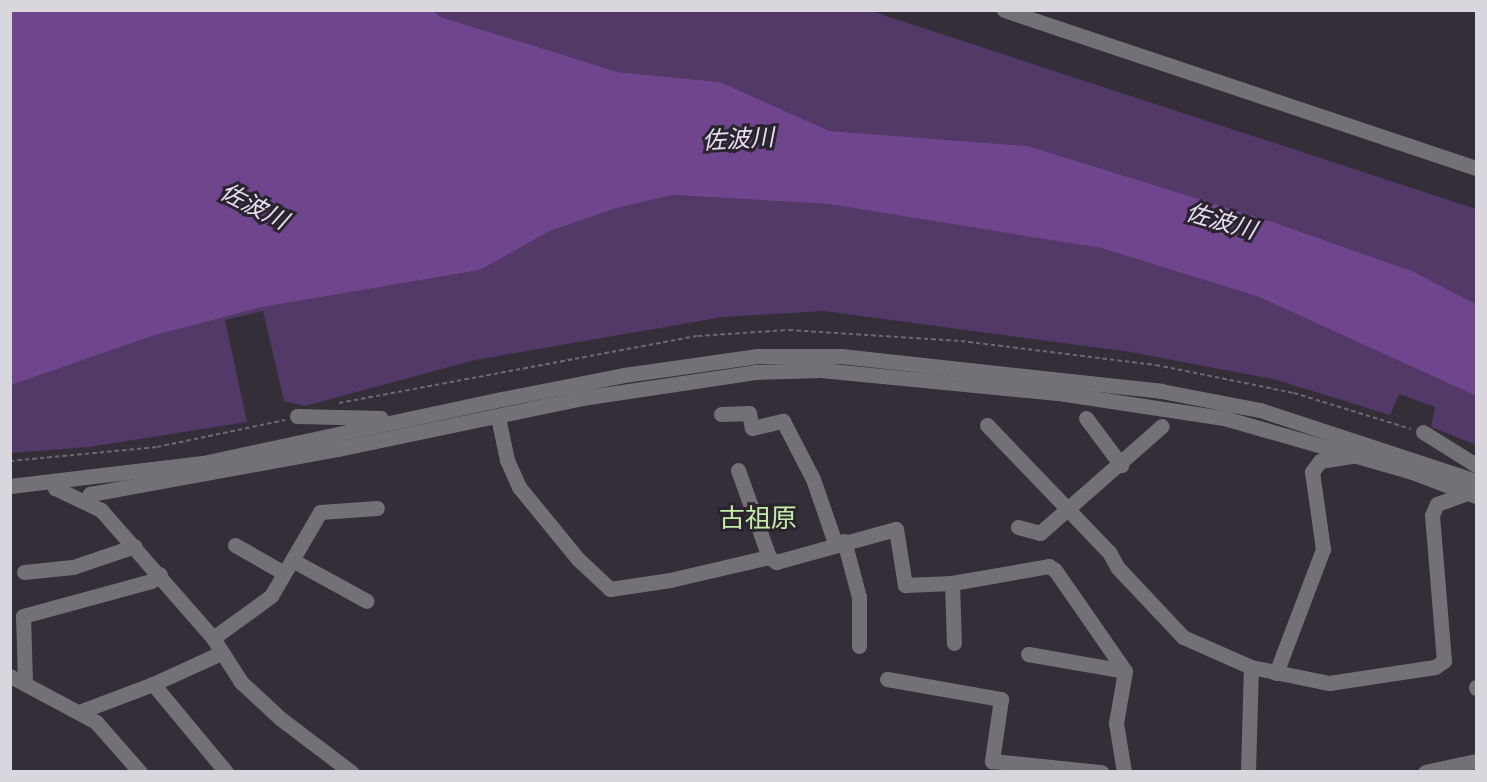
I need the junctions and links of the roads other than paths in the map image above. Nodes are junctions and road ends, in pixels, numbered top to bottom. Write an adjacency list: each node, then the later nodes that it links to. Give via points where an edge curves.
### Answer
1 (1004, 10): 2 (street)
2 (1476, 168)
3 (721, 414): 22 (street, via 749,413 752,428 783,421)
4 (297, 416): 7 (street, via 381,418)
5 (498, 417): 11 (street, via 675,382 755,372 821,370 1152,405 1224,418); 18 (street, via 90,494); 25 (street, via 507,460 519,487 578,560 610,589)
6 (1086, 418): 12 (street)
7 (390, 423): 15 (street, via 203,463); 17 (street, via 696,364 758,356 841,356 1161,391 1260,410)
8 (987, 425): 20 (street)
9 (1162, 426): 12 (street)
10 (1423, 432): 13 (street)
11 (1355, 455): 17 (street); 38 (street, via 1320,461 1312,472 1323,549)
12 (1121, 465): 20 (street)
13 (1476, 465)
14 (738, 470): 25 (street)
15 (52, 482): 16 (street); 18 (street, via 55,488)
16 (10, 486)
17 (1474, 490): 38 (street, via 1437,504 1432,515 1444,661 1435,667 1348,683)
18 (87, 501): 24 (street, via 101,510)
19 (377, 508): 26 (street, via 320,512)
20 (1068, 510): 21 (street, via 1040,533); 36 (street, via 1183,637)
21 (1018, 527)
22 (839, 542): 25 (street, via 776,562); 29 (street, via 896,529 905,585); 33 (street, via 859,597)
23 (235, 545): 26 (street)
24 (135, 546): 27 (street, via 73,567); 28 (street)
25 (769, 557)
26 (288, 567): 30 (street); 31 (street, via 271,596)
27 (24, 572)
28 (160, 574): 31 (street); 41 (street, via 151,581 23,616)
29 (952, 583): 32 (street); 37 (street, via 1049,566)
30 (367, 601)
31 (213, 638): 34 (street)
32 (954, 643)
33 (859, 646)
34 (221, 653): 42 (street); 48 (street, via 241,682 281,719)
35 (1028, 654): 37 (street)
36 (1251, 667): 38 (street); 51 (street)
37 (1125, 671): 50 (street, via 1116,723)
38 (1276, 673)
39 (10, 676): 41 (street)
40 (887, 680): 49 (street, via 1001,699 992,762)
41 (25, 682): 43 (street)
42 (153, 684): 43 (street); 47 (street)
43 (79, 712): 46 (street, via 112,736)
44 (1476, 761): 45 (street)
45 (1444, 770): 52 (street)
46 (140, 771)
47 (226, 771)
48 (351, 771)
49 (1101, 771)
50 (1124, 771)
51 (1248, 771)
52 (1425, 771)

